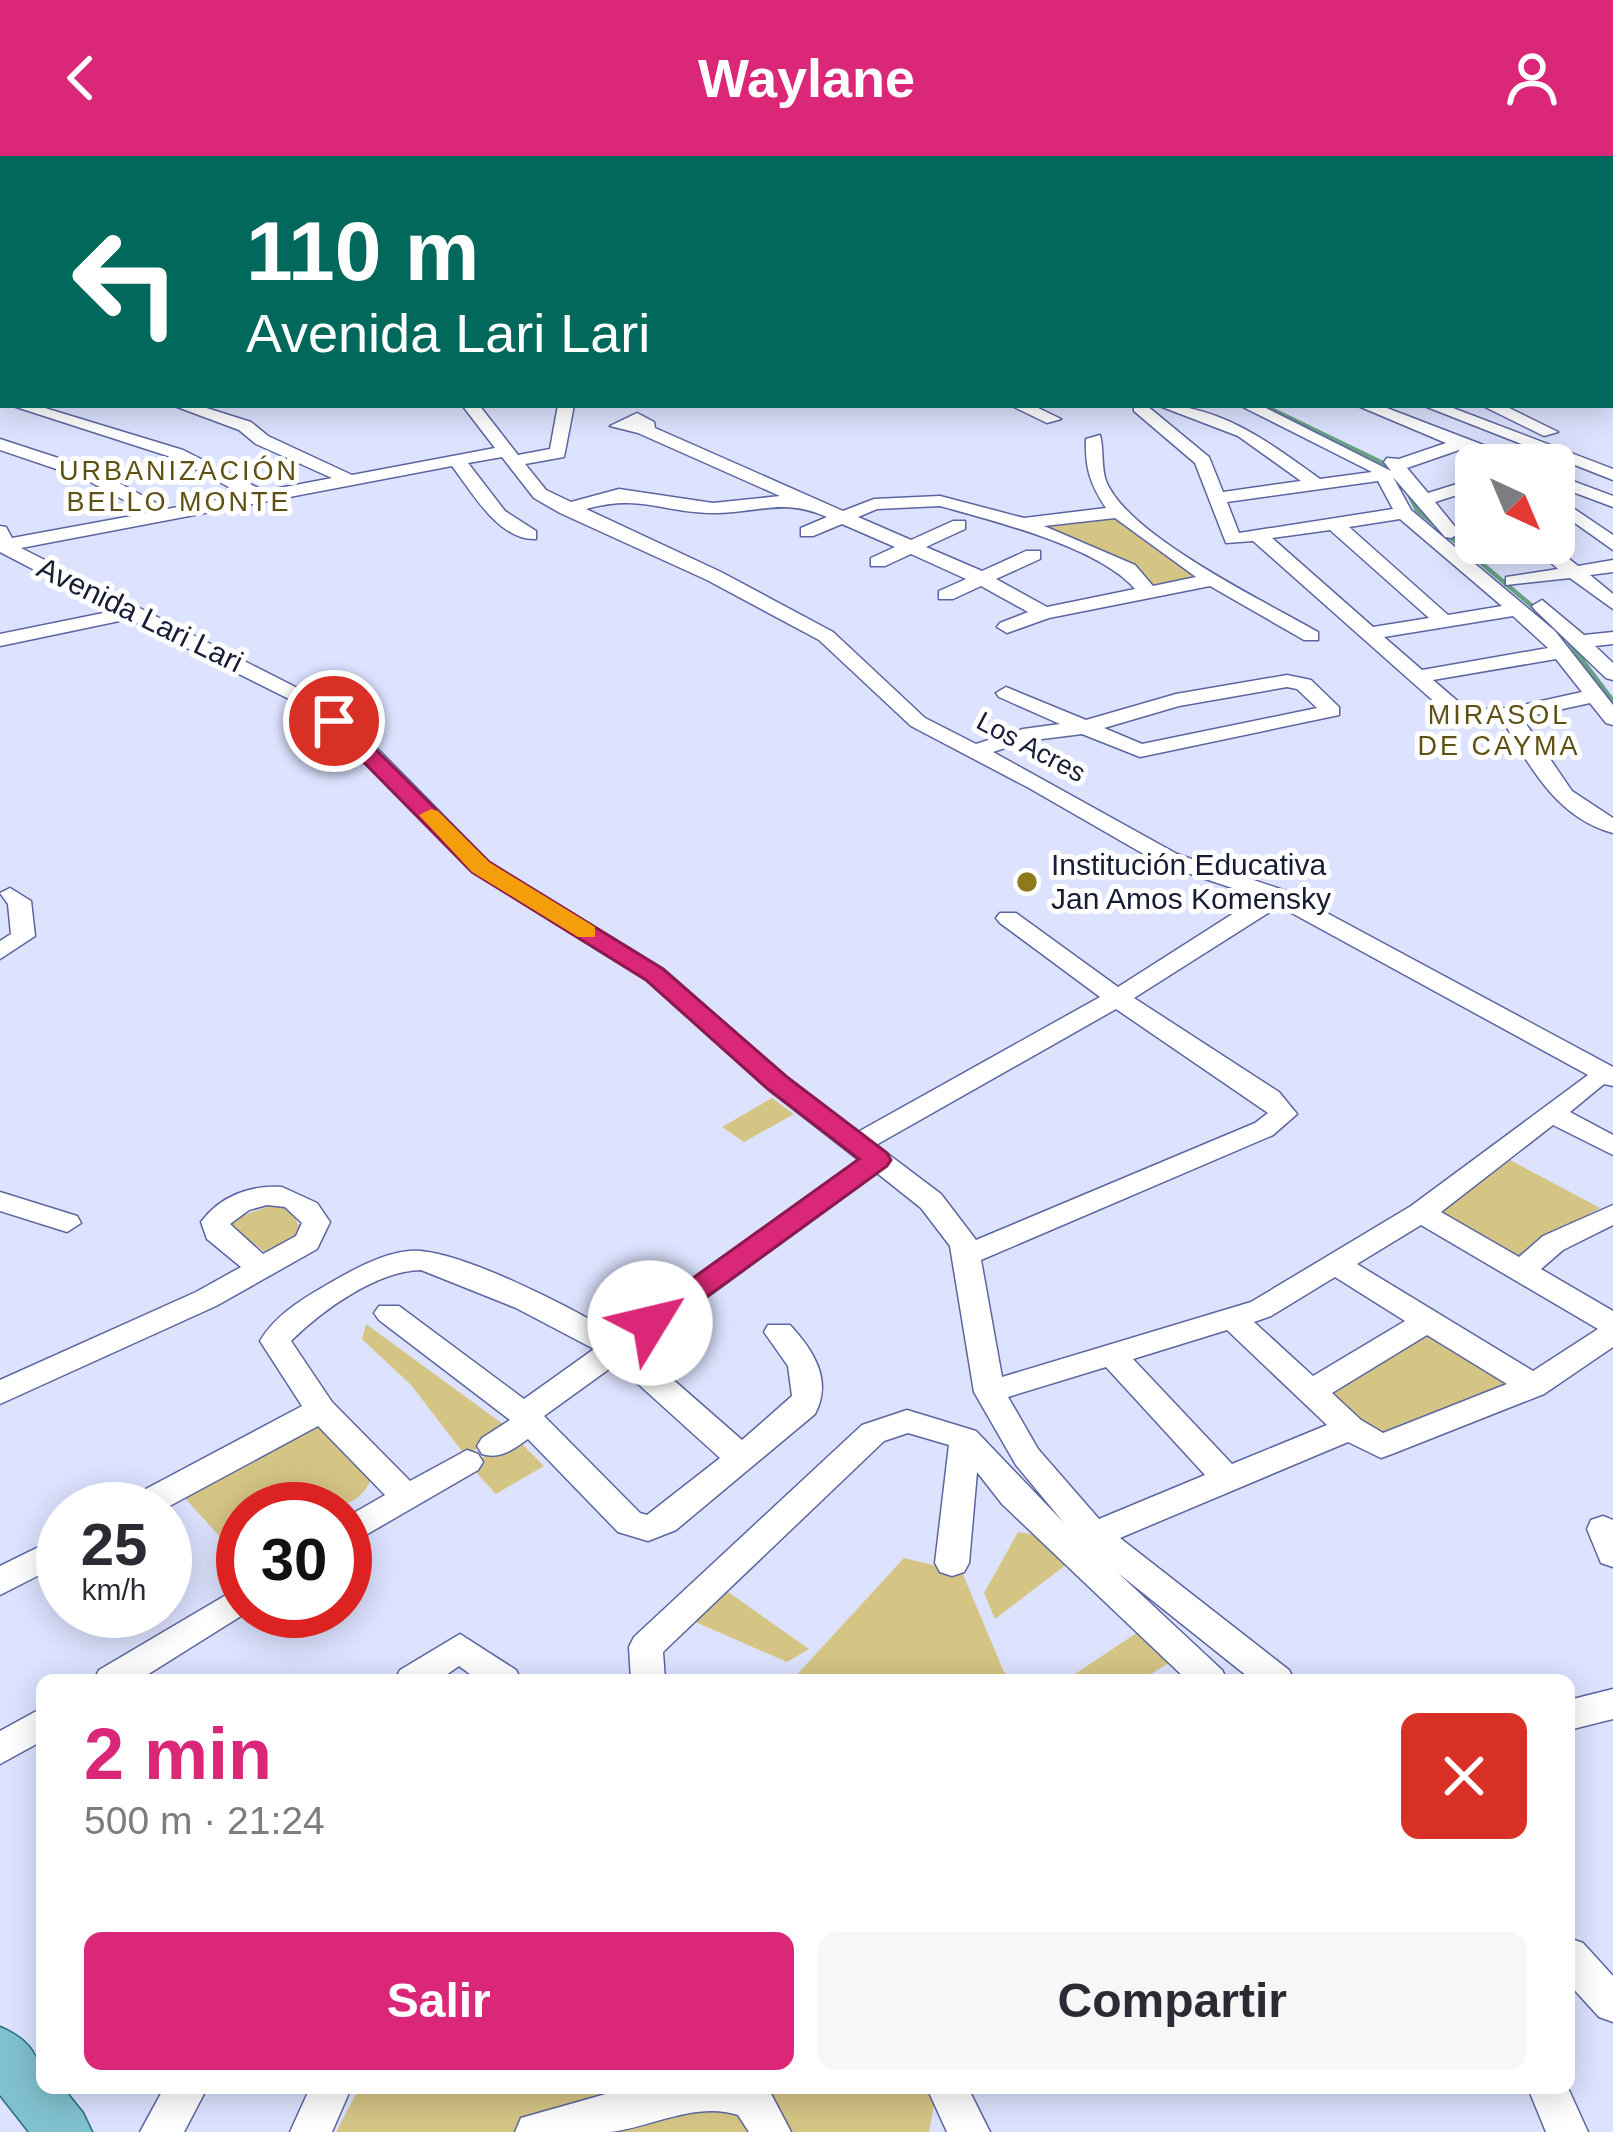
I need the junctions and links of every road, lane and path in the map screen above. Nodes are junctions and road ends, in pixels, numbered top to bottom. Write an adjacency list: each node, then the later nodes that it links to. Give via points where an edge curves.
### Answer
1 (29, 408): 16 (street)
2 (189, 408): 33 (street, via 245,426)
3 (472, 408): 26 (street, Los Acres)
4 (566, 408): 26 (street, via 558,453)
5 (1026, 408): 15 (street)
6 (1140, 408): 39 (street, via 1203,461)
7 (1174, 408): 34 (street, via 1244,432)
8 (1254, 408): 30 (street)
9 (1283, 408): 30 (street, via 1334,429)
10 (1372, 408): 21 (street)
11 (1438, 408): 14 (street)
12 (1485, 408): 14 (street)
13 (1495, 408): 18 (street)
14 (1461, 417): 20 (street)
15 (1053, 419)
16 (108, 429): 25 (street); 38 (street)
17 (642, 429): 24 (street)
18 (1545, 430): 20 (street); 29 (street)
19 (1094, 439): 45 (street, via 1097,482)
20 (1520, 440): 31 (street)
21 (1462, 442): 23 (street); 30 (street)
22 (0, 444): 25 (street)
23 (1467, 444)
24 (690, 451): 28 (street); 32 (street)
25 (47, 456): 47 (street)
26 (509, 456): 27 (street); 44 (street, Los Acres, via 540,494)
27 (457, 460): 33 (street); 56 (street, via 499,515)
28 (662, 463)
29 (1613, 463)
30 (1392, 470): 34 (street); 41 (street); 46 (street)
31 (1613, 475)
32 (748, 478): 36 (street); 40 (street)
33 (350, 480): 38 (street)
34 (1319, 486): 39 (street)
35 (1575, 486): 42 (street)
36 (719, 489)
37 (1455, 491): 41 (street)
38 (262, 497): 47 (street)
39 (1216, 498): 57 (street, via 1232,539)
40 (797, 499): 44 (street, via 713,508 619,494); 48 (street)
41 (1422, 501): 52 (street)
42 (1612, 501): 43 (street)
43 (1575, 506)
44 (566, 509): 90 (street, Los Acres, via 826,636 918,722)
45 (1120, 512): 50 (street); 67 (street)
46 (1404, 513): 54 (street); 72 (street)
47 (165, 515): 58 (street)
48 (840, 517): 50 (street, via 917,499); 55 (street); 60 (street)
49 (1575, 519): 59 (street)
50 (1019, 522): 69 (street, via 1128,569)
51 (1455, 522): 52 (street)
52 (1440, 524): 68 (street)
53 (959, 525): 60 (street)
54 (1336, 525): 57 (street); 75 (street)
55 (807, 532)
56 (530, 535)
57 (1257, 535): 77 (street)
58 (2, 540): 73 (street, Avenida Lari Lari)
59 (1613, 544)
60 (910, 548): 62 (street); 66 (street)
61 (1033, 555): 66 (street)
62 (878, 562)
63 (1566, 564): 65 (street)
64 (1613, 566): 65 (street)
65 (1576, 572): 68 (street); 71 (street)
66 (981, 578): 70 (street); 74 (street)
67 (1215, 579): 69 (street); 78 (street)
68 (1513, 581): 81 (street)
69 (1148, 592): 74 (street)
70 (946, 595)
71 (1613, 602)
72 (1518, 609): 75 (street); 82 (street)
73 (130, 613): 80 (street); 100 (street, Avenida Lari Lari, via 314,704 481,867 654,974)
74 (1044, 613): 76 (street)
75 (1444, 621): 77 (street)
76 (1007, 627)
77 (1367, 634): 84 (street)
78 (1310, 636)
79 (1613, 638): 81 (street)
80 (0, 640)
81 (1582, 641): 83 (street)
82 (1560, 652): 84 (street); 86 (street)
83 (1613, 674)
84 (1415, 676): 87 (street, via 1463,717)
85 (1006, 693): 89 (street)
86 (1594, 696): 87 (street); 88 (street)
87 (1509, 713): 91 (street, via 1558,787 1586,817)
88 (1613, 718)
89 (1084, 727): 89 (street, via 1287,680 1304,684 1332,712 1140,751); 90 (street)
90 (975, 752): 93 (street, Los Acres, via 1169,859)
91 (1613, 826)
92 (10, 895): 95 (street, via 19,901 23,936)
93 (1278, 896): 96 (street); 97 (street, Los Acres)
94 (1007, 918): 96 (street)
95 (0, 952)
96 (1117, 998): 100 (street); 105 (street, via 1284,1114)
97 (1603, 1080): 98 (street)
98 (1552, 1113): 99 (street); 102 (street)
99 (1613, 1146)
100 (867, 1152): 105 (street, Avenida Lari Lari, via 931,1201); 115 (street)
101 (0, 1201): 104 (street)
102 (1421, 1214): 106 (street); 108 (street)
103 (1613, 1214): 108 (street, via 1553,1243)
104 (67, 1223)
105 (966, 1255): 119 (street, Avenida Lari Lari)
106 (1335, 1264): 110 (street); 111 (street)
107 (261, 1268): 120 (street)
108 (1521, 1271): 112 (street)
109 (389, 1313): 122 (street)
110 (1232, 1318): 116 (street); 118 (street)
111 (1426, 1321): 117 (street); 118 (street)
112 (1613, 1324)
113 (779, 1332): 126 (street, via 796,1350 809,1397)
114 (1613, 1333): 117 (street)
115 (616, 1348): 121 (street, via 566,1319 415,1259 370,1274 276,1336); 122 (street); 126 (street)
116 (1112, 1354): 119 (street); 128 (street)
117 (1533, 1387): 123 (street, via 1389,1445)
118 (1311, 1391): 123 (street)
119 (989, 1392): 125 (street, Avenida Lari Lari)
120 (0, 1393)
121 (321, 1410): 129 (street); 130 (street)
122 (528, 1418): 126 (street, via 639,1527 665,1521); 130 (street)
123 (1350, 1428): 128 (street)
124 (965, 1439): 127 (street); 134 (street); 140 (street, via 908,1421 873,1432 646,1648)
125 (1027, 1456): 127 (street); 132 (street, Avenida Lari Lari)
126 (741, 1459)
127 (992, 1466): 141 (street)
128 (1227, 1480): 132 (street)
129 (186, 1482)
130 (406, 1497): 131 (street)
131 (372, 1518)
132 (1094, 1535): 142 (street, Avenida Lari Lari)
133 (36, 1563): 135 (street)
134 (952, 1563)
135 (0, 1582)
136 (216, 1615): 137 (street)
137 (121, 1674)
138 (421, 1674): 139 (street, via 460,1648)
139 (496, 1674)
140 (648, 1674)
141 (1204, 1674)
142 (1269, 1674)
143 (1613, 1704): 144 (street)
144 (1575, 1714)
145 (36, 1727): 146 (street)
146 (0, 1749)
147 (1575, 1963): 148 (street)
148 (1613, 2004)
149 (0, 2053): 150 (main road)
150 (36, 2094)
151 (183, 2094): 157 (street)
152 (328, 2094): 158 (street)
153 (694, 2094): 159 (street)
154 (739, 2094): 160 (street, via 764,2114)
155 (950, 2094): 161 (street)
156 (1551, 2094): 162 (street)
157 (161, 2132)
158 (311, 2132)
159 (536, 2132)
160 (770, 2132)
161 (969, 2132)
162 (1567, 2132)

